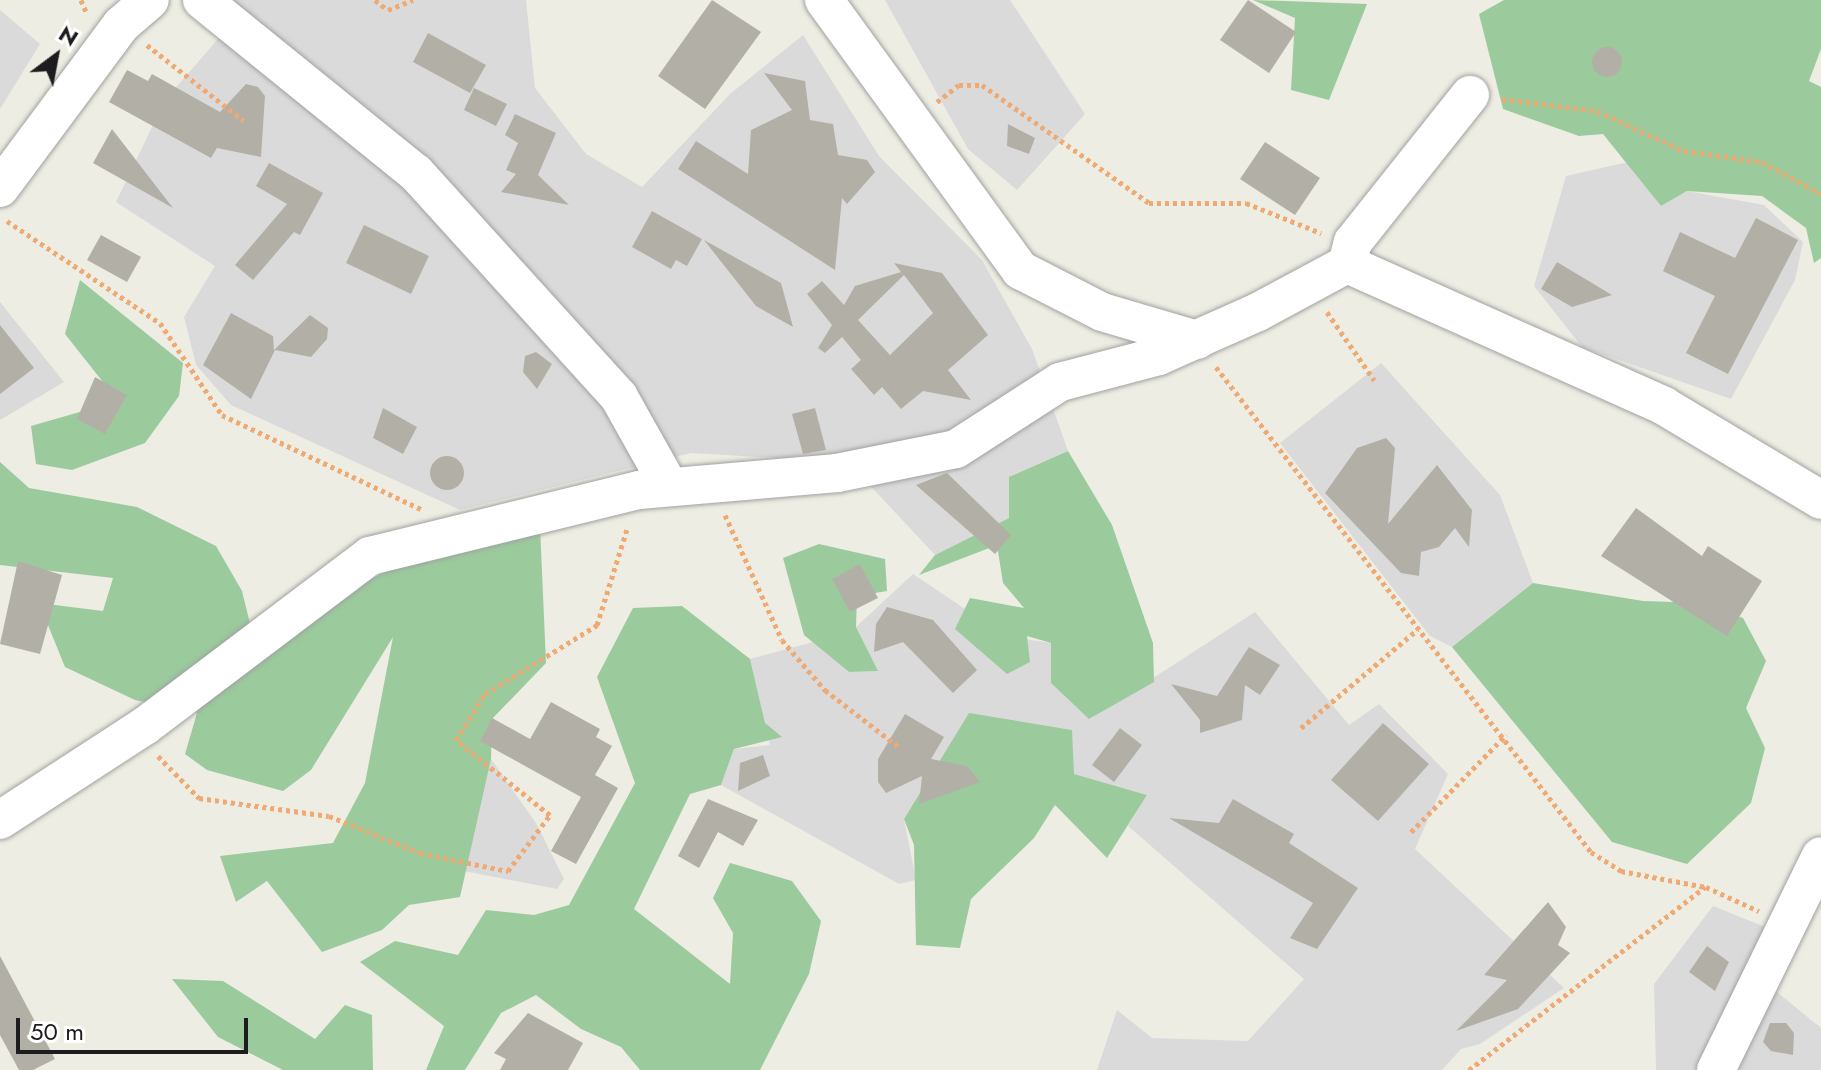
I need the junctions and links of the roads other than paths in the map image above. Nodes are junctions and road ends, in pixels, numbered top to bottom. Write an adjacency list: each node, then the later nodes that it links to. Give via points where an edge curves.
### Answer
1 (150, 0): 5 (street, via 121,25)
2 (202, 0): 8 (street, via 416,173 619,397)
3 (824, 0): 7 (street, via 943,172 1039,285 1162,335)
4 (1470, 95): 6 (street)
5 (0, 188)
6 (1350, 253): 7 (street, via 1301,286); 9 (street, via 1664,406)
7 (1197, 340): 8 (street, via 1060,382 956,449 837,473)
8 (654, 488): 10 (street, via 370,556 135,732)
9 (1821, 500)
10 (0, 820)
11 (1821, 856): 12 (street)
12 (1716, 1070)

